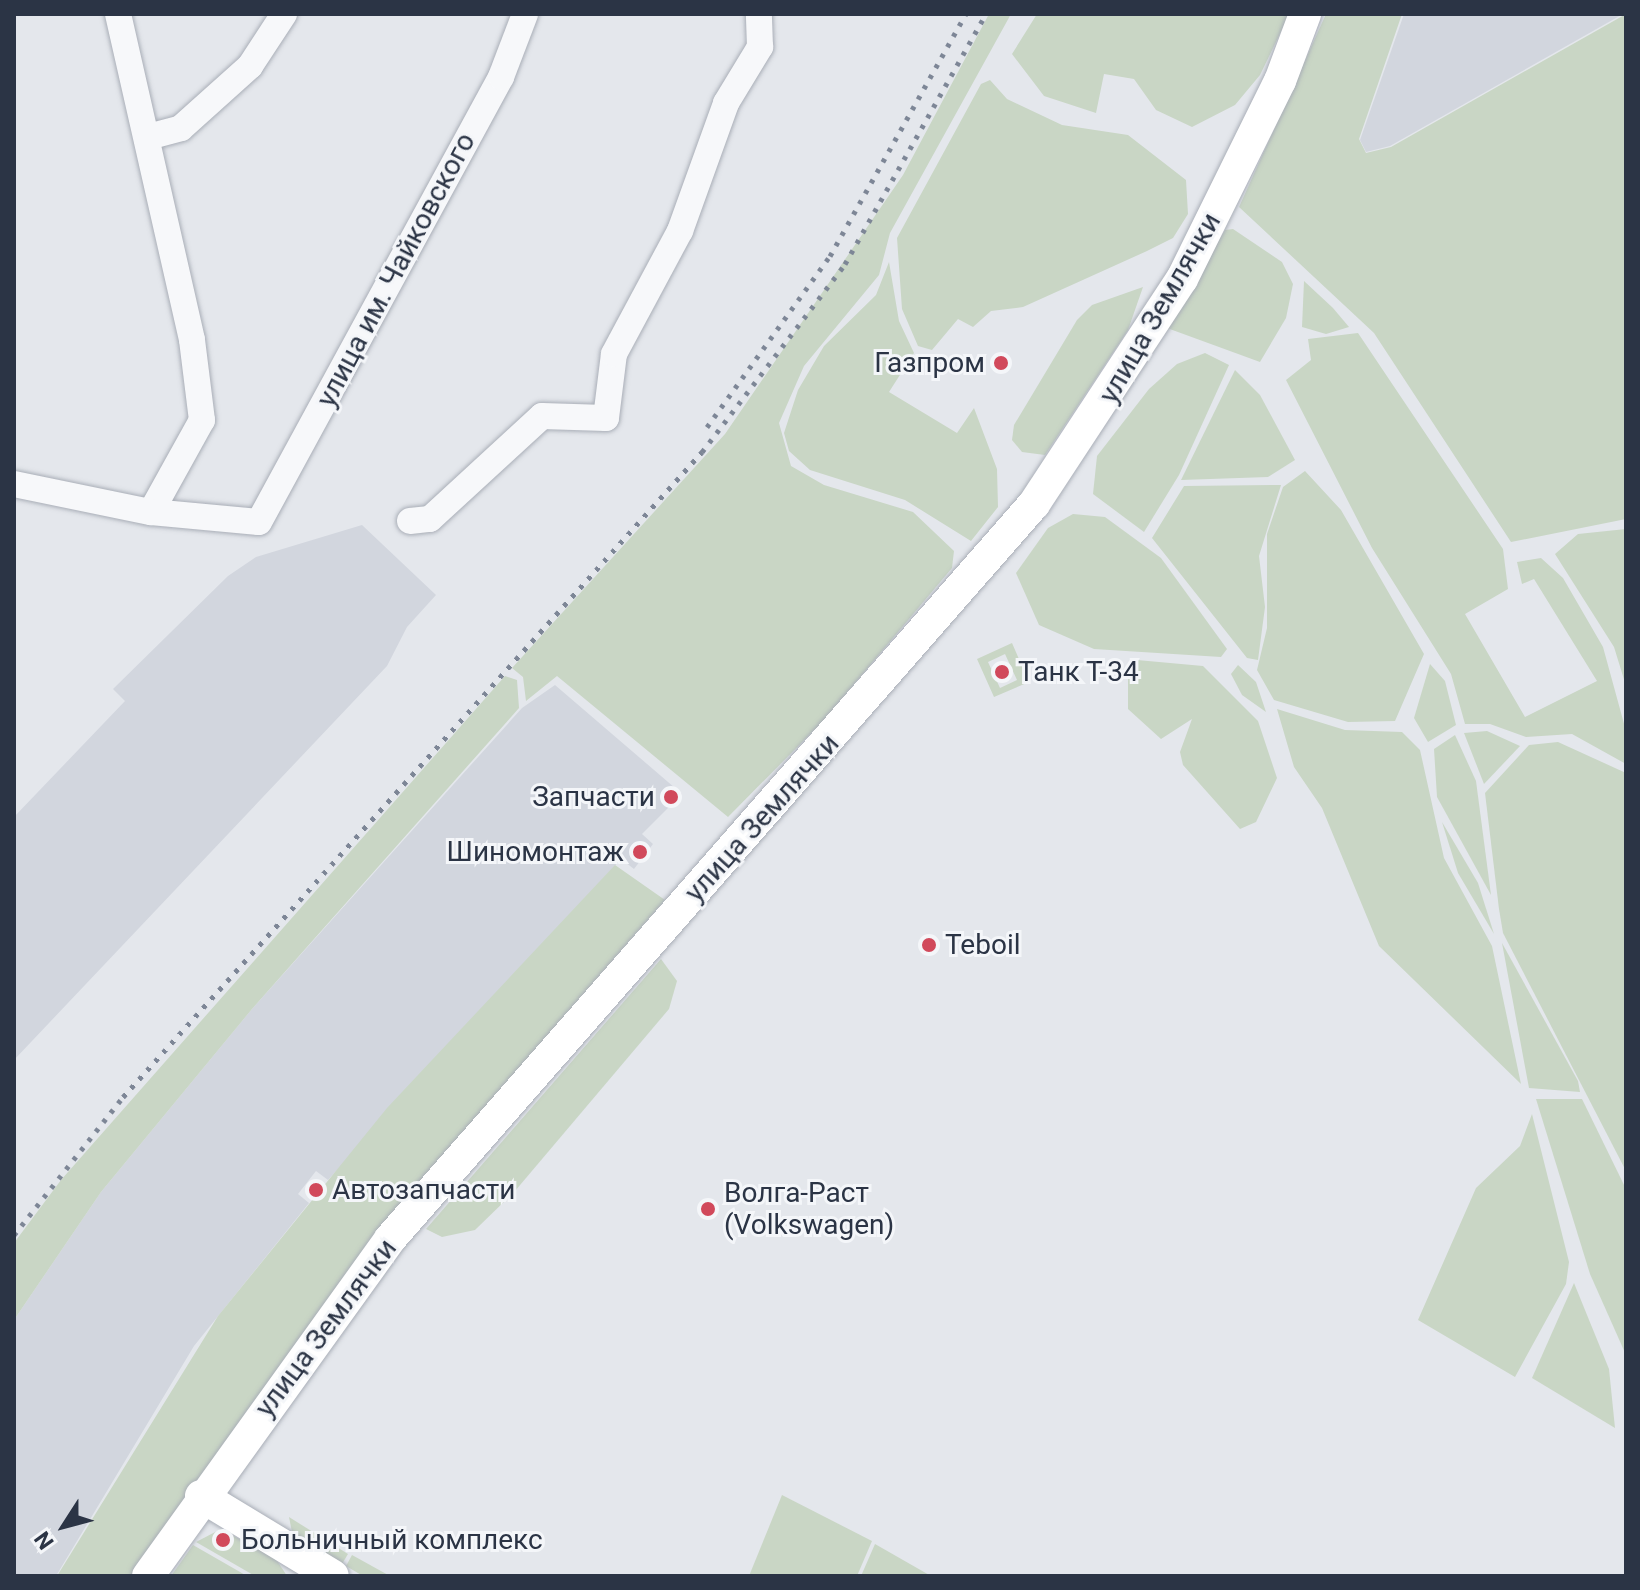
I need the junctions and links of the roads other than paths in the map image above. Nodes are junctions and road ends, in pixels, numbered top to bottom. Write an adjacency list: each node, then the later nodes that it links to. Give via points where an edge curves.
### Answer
1 (118, 14): 6 (street)
2 (284, 14): 6 (street, via 250,66 181,128)
3 (525, 14): 8 (street, улица им. Чайковского, via 501,77 259,522)
4 (759, 14): 9 (street, via 760,47 726,103 680,231 614,354 606,418 542,416 430,519)
5 (1305, 14): 10 (main road, улица Землячки, via 1280,81 1182,279 1034,504 390,1239)
6 (148, 137): 8 (street, via 202,420)
7 (14, 484): 8 (street)
8 (151, 512)
9 (410, 521)
10 (201, 1496): 11 (main road, улица Землячки); 12 (main road)
11 (148, 1576)
12 (333, 1576)

